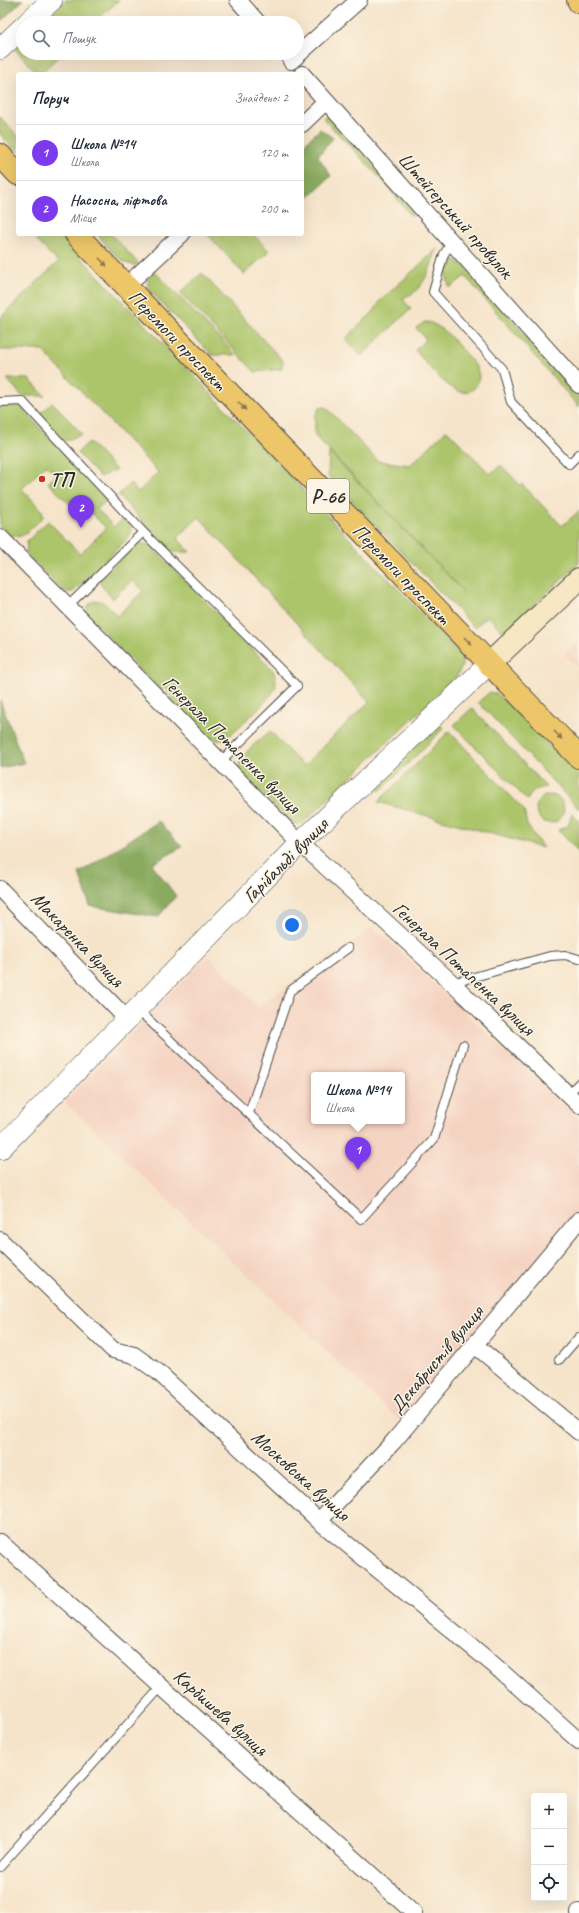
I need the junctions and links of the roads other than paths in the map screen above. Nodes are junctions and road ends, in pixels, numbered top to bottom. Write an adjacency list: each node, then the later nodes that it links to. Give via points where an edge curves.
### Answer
1 (52, 0): 4 (street)
2 (238, 0): 5 (street)
3 (359, 0): 7 (street)
4 (35, 16)
5 (252, 16)
6 (16, 34): 8 (street)
7 (304, 44)
8 (0, 49)
9 (290, 60): 10 (street, Штейгерський провулок)
10 (300, 72)
11 (304, 76): 12 (street, Штейгерський провулок)
12 (325, 102): 13 (street); 18 (street, Штейгерський провулок)
13 (304, 122)
14 (0, 155): 15 (main road)
15 (16, 172)
16 (78, 236): 19 (main road, Перемоги проспект / Р-66, one-way to 19)
17 (180, 236): 19 (street)
18 (452, 242): 20 (street, Штейгерський провулок); 22 (lane, via 444,254 433,292 502,369 510,402 568,464)
19 (126, 286): 27 (main road, Перемоги проспект / Р-66, one-way to 27)
20 (579, 385)
21 (0, 402): 23 (lane, via 22,401)
22 (579, 454)
23 (143, 532): 26 (lane); 29 (lane, via 297,686)
24 (0, 537): 26 (street, Генерала Потапенка вулиця)
25 (579, 579): 27 (main road, Гарібальді вулиця)
26 (68, 606): 29 (street, Генерала Потапенка вулиця)
27 (489, 664): 28 (main road, Перемоги проспект / Р-66, one-way to 28); 30 (street, Гарібальді вулиця)
28 (579, 757)
29 (220, 762): 30 (street, Генерала Потапенка вулиця)
30 (300, 843): 34 (street, Генерала Потапенка вулиця); 35 (street, Гарібальді вулиця)
31 (0, 889): 35 (street, Макаренка вулиця)
32 (348, 948): 39 (lane, via 290,991)
33 (579, 959): 34 (lane, via 565,955 550,956)
34 (452, 983): 38 (street, Генерала Потапенка вулиця)
35 (132, 1014): 39 (lane); 40 (street, Гарібальді вулиця)
36 (462, 1045): 39 (lane, via 434,1139 361,1219)
37 (579, 1083): 38 (lane)
38 (573, 1100)
39 (249, 1113)
40 (0, 1149)
41 (579, 1220): 44 (street, Декабристів вулиця)
42 (0, 1240): 47 (street, Московська вулиця, via 113,1350 134,1355 158,1372)
43 (579, 1337): 45 (lane)
44 (476, 1346): 46 (street); 47 (street, Декабристів вулиця, via 394,1441)
45 (559, 1360)
46 (579, 1432)
47 (319, 1521): 50 (street, Московська вулиця, via 494,1665)
48 (0, 1542): 49 (street, Карбишева вулиця)
49 (161, 1687): 51 (lane); 52 (street, Карбишева вулиця)
50 (579, 1741)
51 (0, 1867)
52 (414, 1913)

